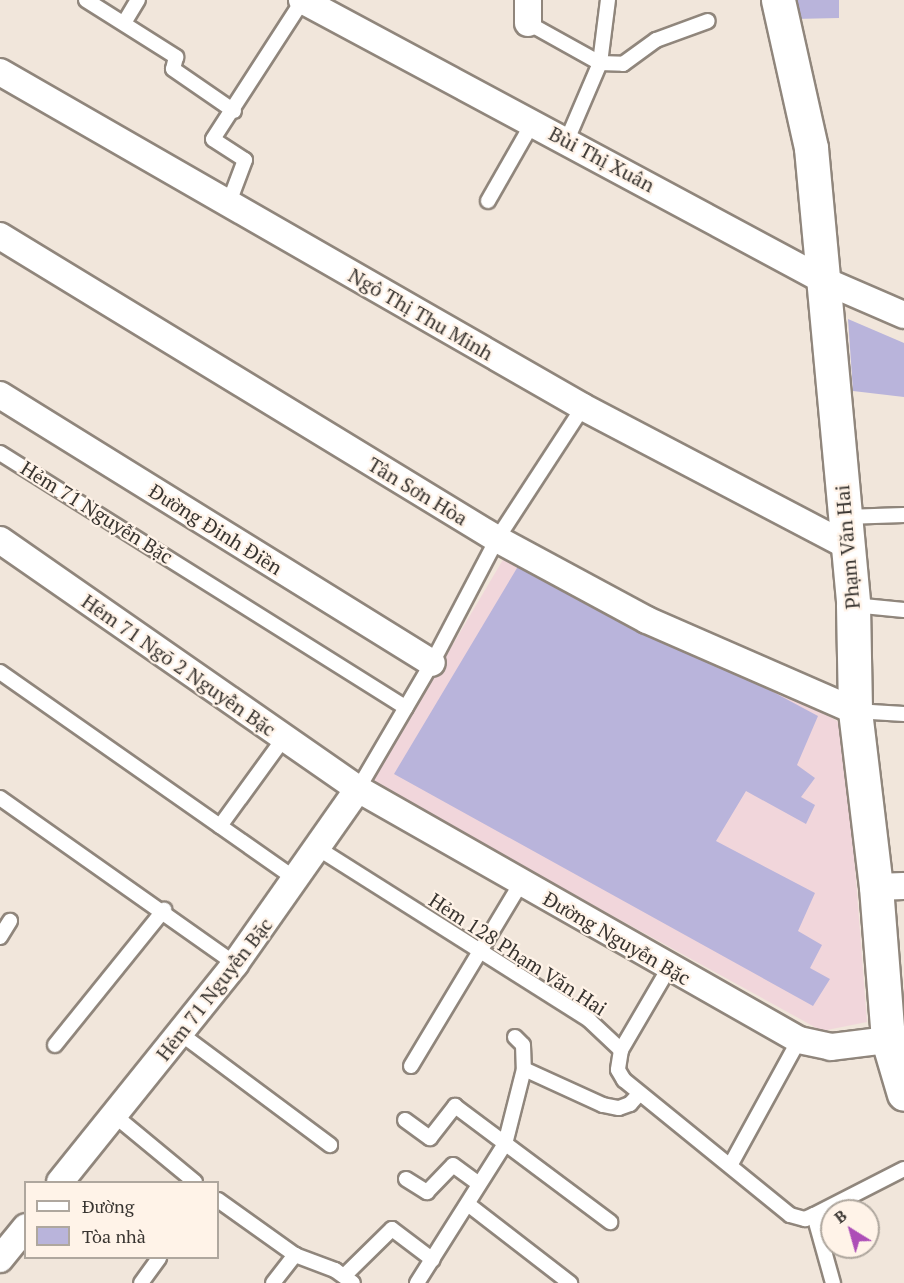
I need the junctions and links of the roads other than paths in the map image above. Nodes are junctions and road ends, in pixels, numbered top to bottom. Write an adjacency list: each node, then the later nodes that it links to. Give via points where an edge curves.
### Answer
1 (86, 0): 8 (lane)
2 (138, 0): 8 (lane)
3 (303, 0): 11 (lane); 12 (street, Bùi Thị Xuân)
4 (608, 0): 9 (lane)
5 (778, 0): 17 (street, Phạm Văn Hai, via 809,128)
6 (528, 12): 9 (lane)
7 (708, 21): 9 (lane, via 656,40 623,64)
8 (124, 23): 11 (lane, via 176,57 173,69)
9 (600, 63): 13 (lane)
10 (0, 72): 15 (street, Ngô Thị Thu Minh)
11 (234, 111): 15 (lane, via 213,139 245,160)
12 (533, 122): 13 (street, Bùi Thị Xuân); 14 (lane)
13 (567, 140): 17 (street, Bùi Thị Xuân)
14 (488, 201)
15 (228, 205): 20 (street, Ngô Thị Thu Minh)
16 (0, 236): 24 (street, Tân Sơn Hòa)
17 (823, 280): 18 (street, Bùi Thị Xuân); 23 (street, Phạm Văn Hai)
18 (904, 315)
19 (0, 395): 28 (street, Đường Đinh Điền)
20 (583, 407): 23 (street, Ngô Thị Thu Minh); 24 (lane)
21 (0, 453): 30 (lane, Hẻm 71 Nguyễn Bặc)
22 (904, 515): 23 (lane)
23 (846, 532): 26 (street, Phạm Văn Hai)
24 (497, 538): 28 (lane); 31 (street, Tân Sơn Hòa, via 647,620)
25 (0, 540): 33 (street, Hẻm 71 Ngõ 2 Nguyễn Bặc)
26 (853, 605): 27 (lane); 31 (street, Phạm Văn Hai)
27 (904, 610)
28 (432, 663): 30 (lane)
29 (0, 672): 36 (lane)
30 (406, 708): 34 (lane)
31 (855, 711): 32 (lane); 40 (street, Phạm Văn Hai)
32 (904, 714)
33 (284, 738): 34 (street, Hẻm 71 Ngõ 2 Nguyễn Bặc); 36 (lane)
34 (358, 789): 37 (street, Hẻm 71 Nguyễn Bặc); 39 (street, Đường Nguyễn Bặc)
35 (0, 798): 41 (lane)
36 (220, 826): 38 (lane)
37 (319, 849): 38 (street, Hẻm 71 Nguyễn Bặc); 44 (lane, Hẻm 128 Phạm Văn Hai)
38 (297, 880): 45 (street, Hẻm 71 Nguyễn Bặc)
39 (521, 883): 44 (lane); 46 (street, Đường Nguyễn Bặc)
40 (890, 886): 49 (street, Phạm Văn Hai)
41 (164, 910): 45 (lane); 51 (lane)
42 (9, 921): 43 (lane)
43 (0, 936)
44 (479, 953): 52 (lane, Hẻm 128 Phạm Văn Hai, via 589,1020); 53 (lane)
45 (235, 964): 47 (street, Hẻm 71 Nguyễn Bặc)
46 (669, 968): 50 (street, Đường Nguyễn Bặc); 52 (lane)
47 (181, 1034): 57 (street, Hẻm 71 Nguyễn Bặc); 59 (lane)
48 (515, 1037): 54 (lane, via 523,1045)
49 (896, 1039): 50 (street, Đường Nguyễn Bặc, via 831,1047); 56 (street, Phạm Văn Hai)
50 (799, 1041): 61 (lane)
51 (55, 1045)
52 (621, 1050): 55 (lane, via 618,1070)
53 (411, 1066)
54 (524, 1069): 55 (lane, via 603,1105 619,1108 630,1104); 60 (lane)
55 (639, 1094): 61 (lane)
56 (904, 1094)
57 (114, 1115): 64 (street, Hẻm 71 Nguyễn Bặc); 65 (lane)
58 (405, 1120): 60 (lane, via 430,1138 455,1106)
59 (330, 1144)
60 (505, 1144): 66 (lane); 70 (lane)
61 (731, 1164): 69 (lane, via 790,1215 805,1219)
62 (904, 1169): 69 (lane)
63 (406, 1179): 66 (lane, via 427,1192 453,1165)
64 (61, 1181)
65 (194, 1181)
66 (479, 1184): 68 (lane)
67 (219, 1201): 72 (lane)
68 (469, 1205): 75 (lane); 80 (lane)
69 (814, 1215): 81 (lane)
70 (609, 1222)
71 (24, 1229): 73 (street)
72 (296, 1255): 76 (lane); 78 (lane)
73 (0, 1259)
74 (158, 1259): 77 (lane)
75 (433, 1260): 76 (lane, via 392,1229); 79 (lane)
76 (349, 1280)
77 (141, 1283)
78 (273, 1283)
79 (417, 1283)
80 (570, 1283)
81 (833, 1283)

